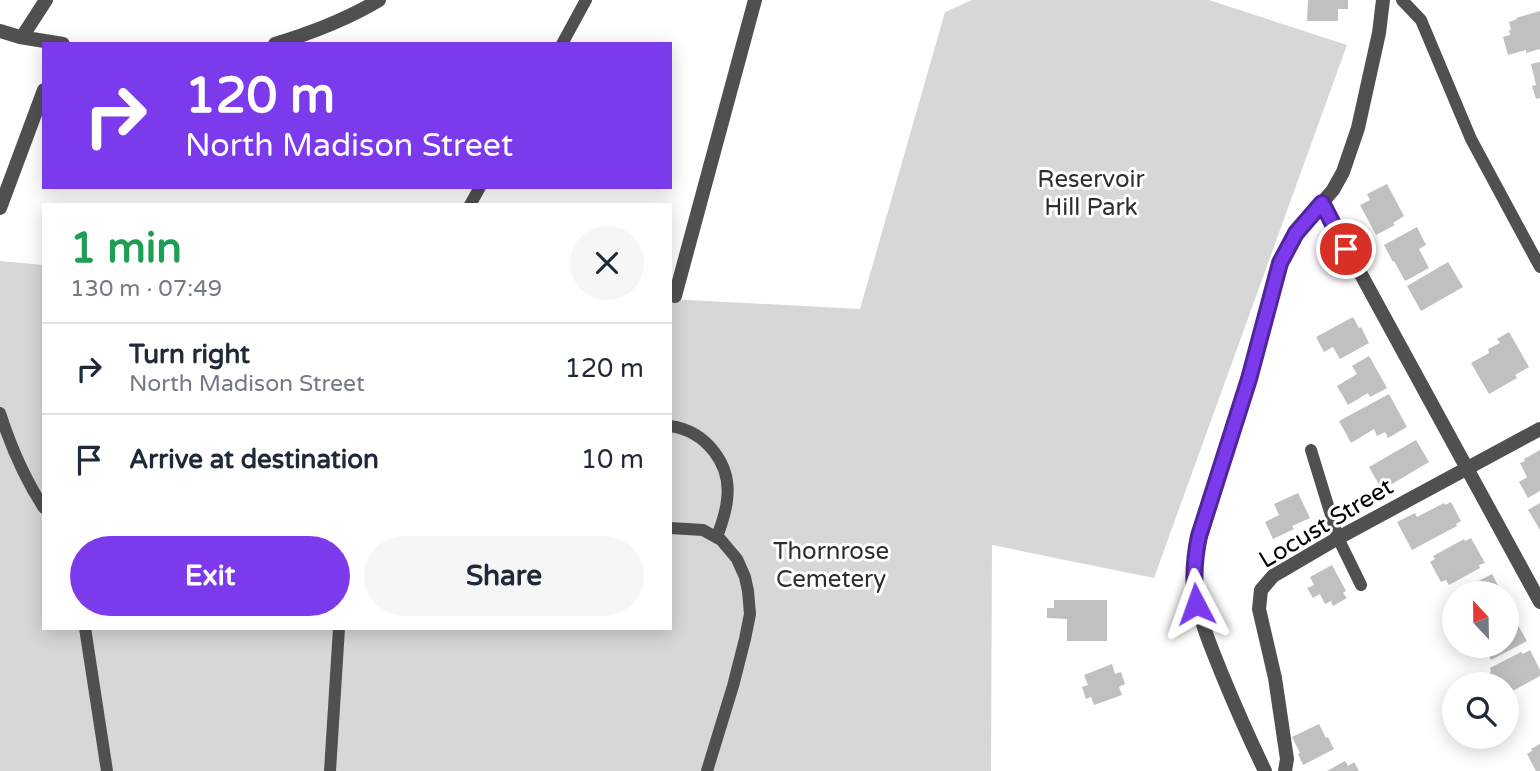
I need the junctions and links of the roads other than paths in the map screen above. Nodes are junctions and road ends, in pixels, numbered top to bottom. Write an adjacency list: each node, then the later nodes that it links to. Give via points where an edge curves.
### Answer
1 (46, 0): 8 (street)
2 (379, 0): 10 (street)
3 (586, 0): 11 (lane)
4 (755, 0): 17 (street)
5 (1382, 0): 14 (street, via 1358,128 1343,172)
6 (1402, 0): 16 (lane, via 1421,20 1471,139)
7 (0, 31): 8 (street)
8 (22, 37): 9 (street)
9 (51, 42)
10 (281, 42)
11 (563, 42)
12 (42, 95): 13 (street)
13 (3, 188): 15 (street)
14 (1322, 203): 22 (street); 34 (street, via 1296,233 1280,263 1194,564 1201,621)
15 (0, 208)
16 (1540, 267)
17 (675, 296)
18 (0, 413): 23 (lane, via 22,471)
19 (672, 426): 25 (lane, via 703,440 720,460 728,497)
20 (1540, 429): 22 (street, Locust Street)
21 (1311, 450): 26 (lane)
22 (1467, 469): 26 (street, Locust Street); 28 (street)
23 (42, 505)
24 (672, 528): 25 (lane, via 696,529)
25 (717, 537): 33 (lane, via 741,568 750,614)
26 (1338, 538): 27 (lane); 35 (street, Locust Street, via 1273,576 1261,590 1259,608 1277,692)
27 (1361, 585)
28 (1540, 602)
29 (85, 630): 31 (lane)
30 (339, 630): 32 (lane)
31 (107, 771)
32 (330, 771)
33 (707, 771)
34 (1265, 771)
35 (1285, 771)

